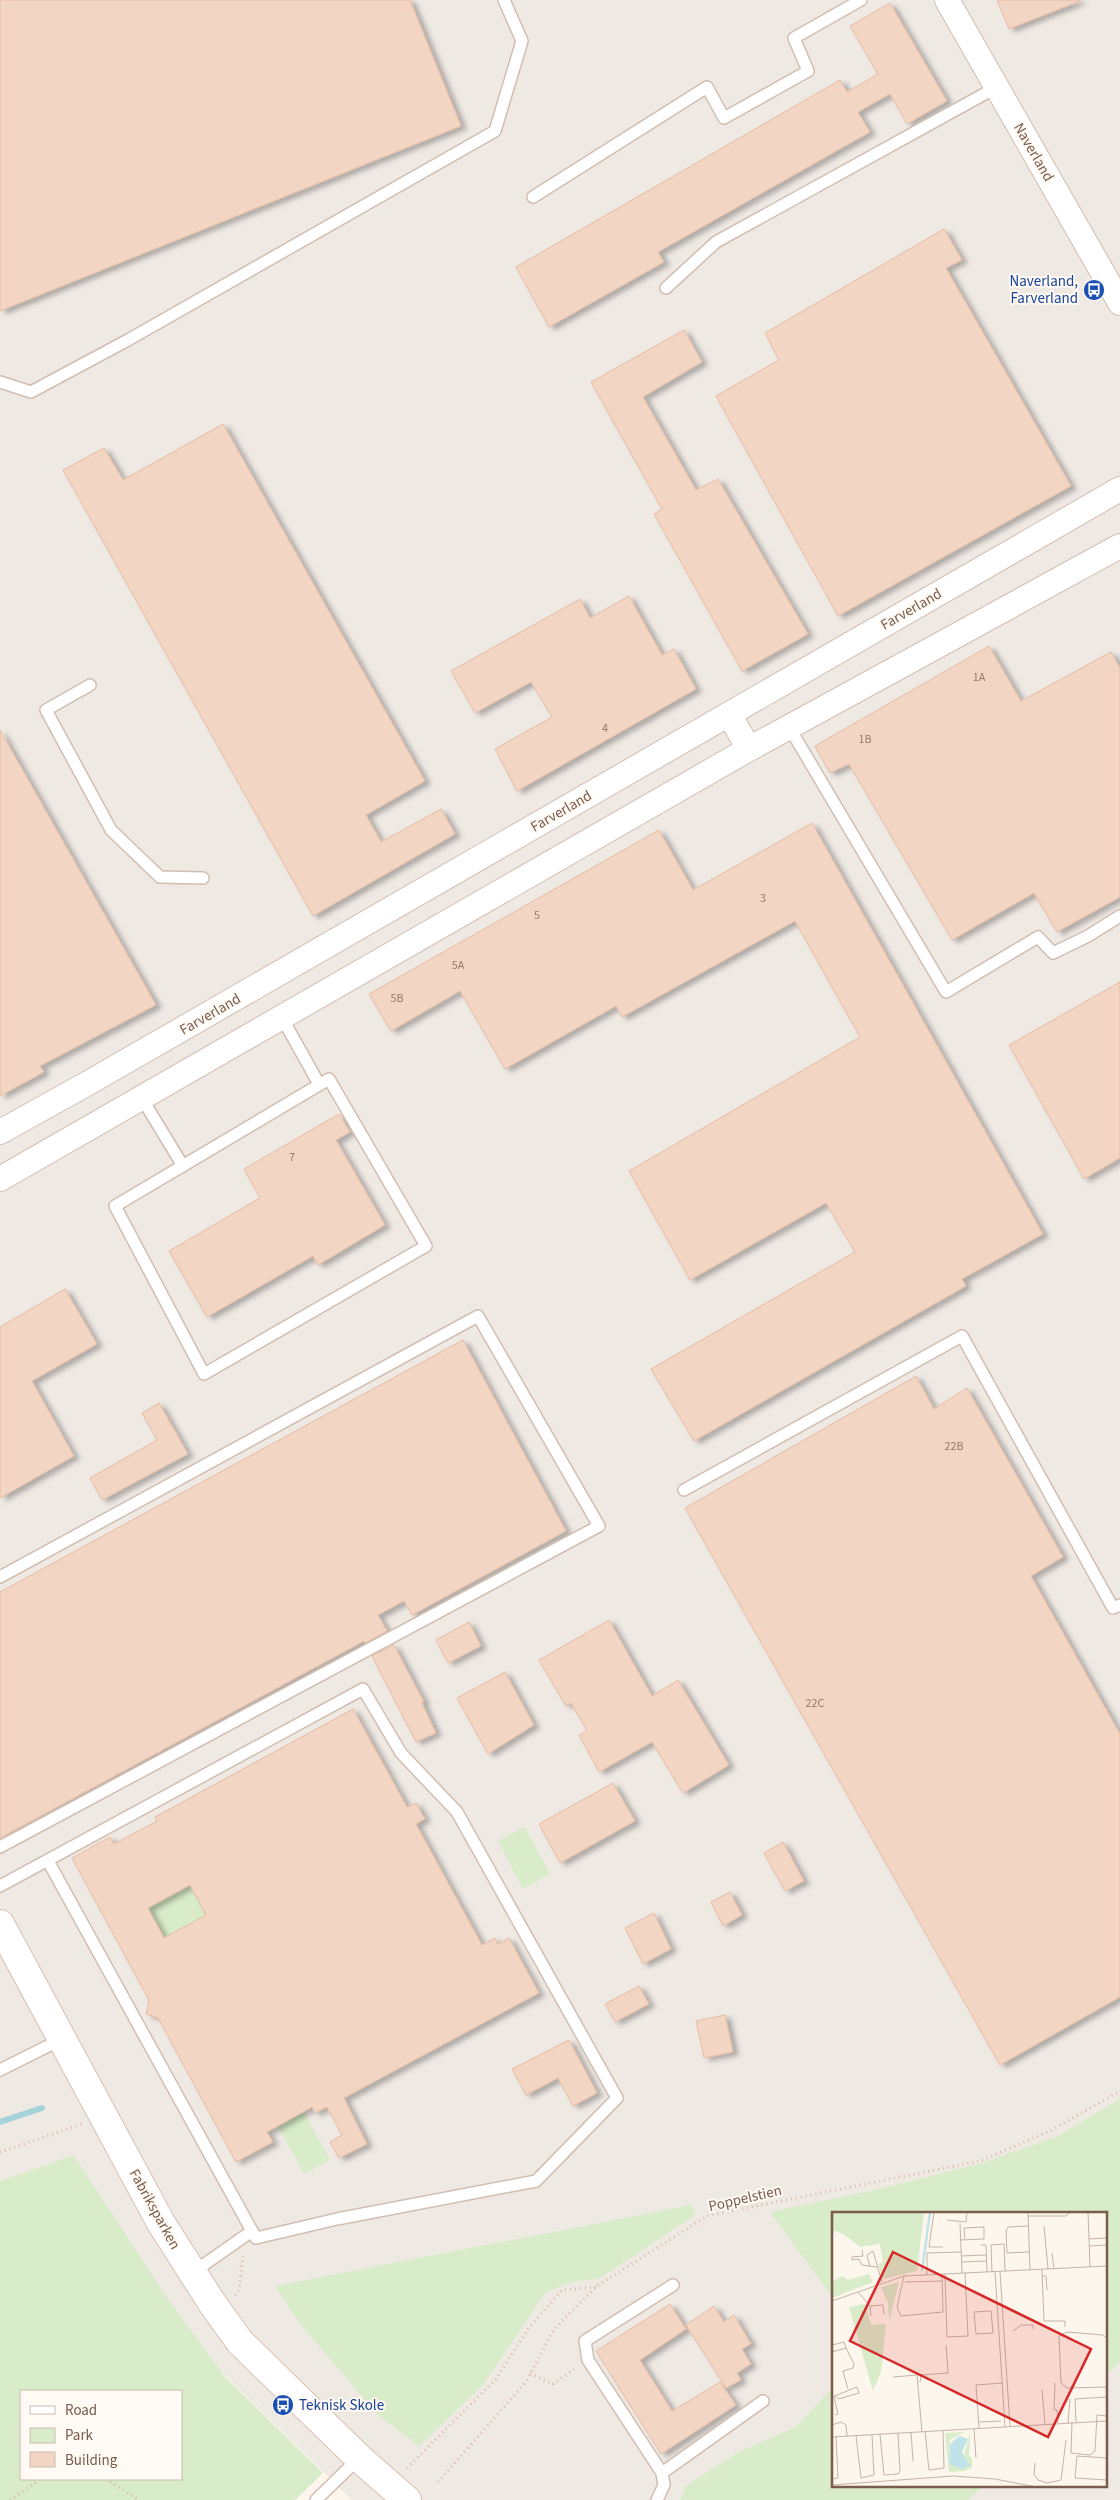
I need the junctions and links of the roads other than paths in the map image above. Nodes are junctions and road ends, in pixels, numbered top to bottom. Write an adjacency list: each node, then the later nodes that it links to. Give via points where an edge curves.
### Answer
1 (504, 0): 8 (lane, via 522,42 495,131 31,392)
2 (861, 0): 5 (lane, via 794,38 808,71 724,118 707,88)
3 (947, 0): 4 (street, Naverland)
4 (997, 87): 6 (lane, via 716,242); 7 (street, Naverland)
5 (533, 197)
6 (666, 288)
7 (1120, 303)
8 (0, 382)
9 (1120, 489): 12 (street, Farverland)
10 (1120, 546): 13 (street)
11 (90, 685): 16 (lane, via 46,710 111,830 160,877)
12 (729, 714): 14 (street); 15 (street, Farverland)
13 (790, 727): 14 (street); 18 (lane, via 946,992 1038,937 1053,953)
14 (749, 749): 17 (street)
15 (486, 854): 17 (street); 19 (street, Farverland)
16 (203, 878)
17 (505, 888): 20 (street)
18 (1120, 916)
19 (325, 947): 20 (street); 21 (street, Farverland)
20 (344, 980): 22 (street)
21 (262, 984): 22 (street); 25 (street, Farverland)
22 (281, 1016): 23 (lane); 24 (street)
23 (319, 1084): 26 (lane); 26 (lane, via 329,1079 426,1246 204,1374 115,1206)
24 (141, 1098): 26 (lane); 27 (street)
25 (0, 1132)
26 (183, 1166)
27 (0, 1179)
28 (684, 1490): 30 (lane, via 962,1336 1113,1608)
29 (0, 1577): 31 (lane, via 478,1316 599,1526)
30 (1120, 1605)
31 (0, 1847)
32 (48, 1861): 33 (lane); 37 (lane); 37 (lane, via 363,1689 401,1753 457,1812 617,2098 536,2182 337,2219 256,2238)
33 (0, 1886)
34 (0, 1924): 35 (street, Fabriksparken)
35 (62, 2039): 36 (lane); 38 (street, Fabriksparken)
36 (0, 2070)
37 (252, 2231): 38 (lane)
38 (192, 2273): 41 (street, Fabriksparken, via 240,2342)
39 (673, 2285): 42 (lane, via 585,2341 588,2360)
40 (763, 2401): 42 (lane)
41 (359, 2458): 43 (street, Fabriksparken); 44 (lane)
42 (662, 2473): 45 (lane, via 664,2485)
43 (399, 2492)
44 (316, 2500)
45 (657, 2500)

